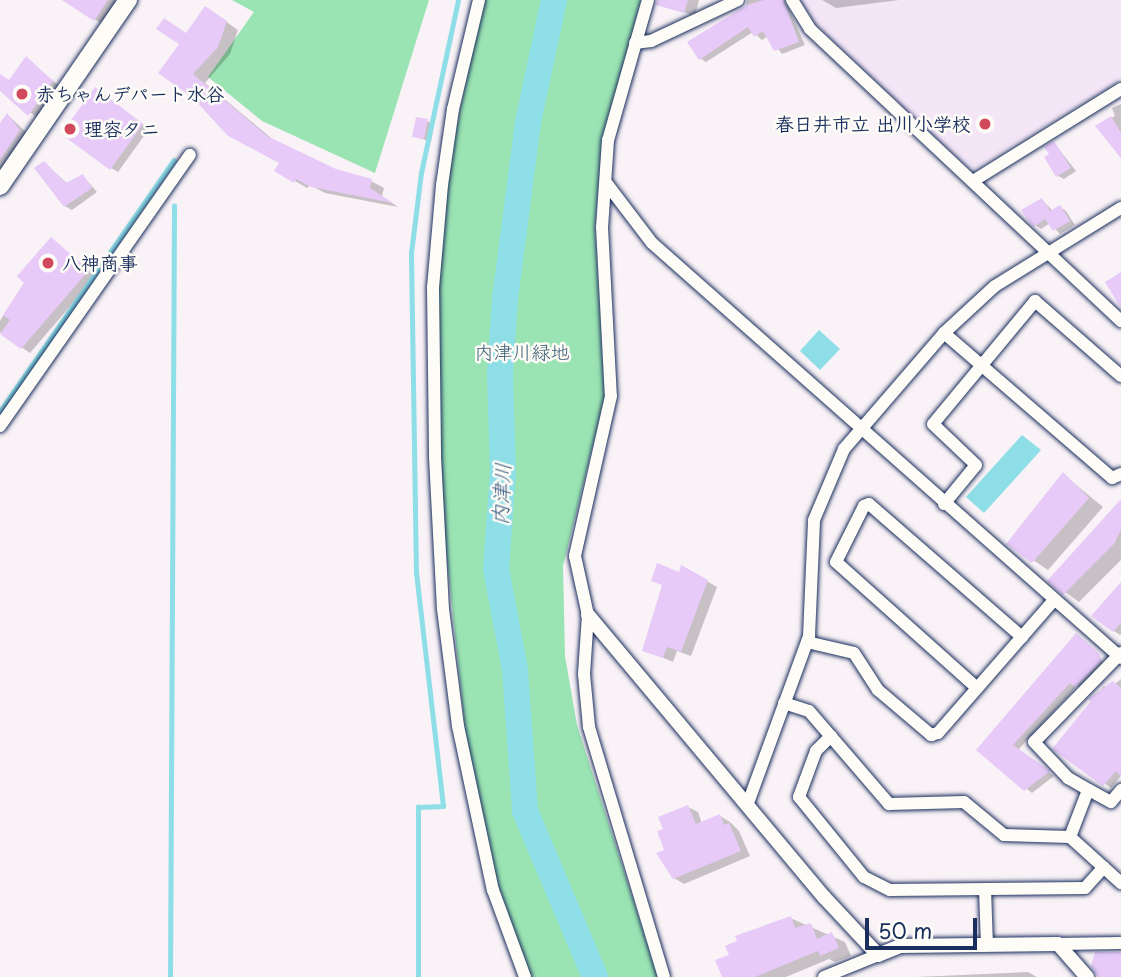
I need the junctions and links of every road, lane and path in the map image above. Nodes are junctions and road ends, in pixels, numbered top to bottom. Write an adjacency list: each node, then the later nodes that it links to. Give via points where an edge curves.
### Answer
1 (128, 0): 11 (main road)
2 (479, 0): 41 (street, via 453,109 440,211 433,288 435,457 443,608 458,726 493,890)
3 (648, 0): 6 (street)
4 (738, 0): 6 (street, via 651,41)
5 (792, 0): 9 (street, via 810,29)
6 (635, 43): 10 (street, via 608,139)
7 (1121, 89): 9 (street)
8 (190, 155): 18 (street)
9 (972, 181): 13 (street)
10 (607, 184): 19 (street, via 652,243); 23 (street, via 602,227 611,396 575,556)
11 (0, 186)
12 (1121, 208): 13 (street)
13 (1049, 253): 14 (street); 15 (street, via 995,286)
14 (1121, 321)
15 (944, 333): 16 (street); 19 (street)
16 (981, 363): 17 (street, via 1035,301); 20 (street, via 1112,478); 21 (street, via 933,424 976,465)
17 (1121, 376)
18 (0, 426)
19 (861, 431): 21 (street); 25 (street, via 844,449 814,520 815,576)
20 (1121, 474)
21 (944, 505): 22 (street)
22 (1054, 600): 24 (street); 26 (street)
23 (588, 615): 32 (street); 42 (street, via 584,674 589,727)
24 (1022, 637): 27 (street); 27 (street, via 869,505 864,506 838,565)
25 (807, 642): 27 (street, via 854,653 878,690 931,734 938,733); 28 (street)
26 (1120, 655): 30 (street, via 1034,742 1068,778)
27 (977, 688)
28 (784, 703): 29 (street, via 809,711); 32 (street)
29 (831, 737): 33 (street, via 889,804 964,802 1004,835); 36 (street, via 816,751 799,797 864,877 890,890)
30 (1088, 790): 31 (street, via 1111,802); 33 (street)
31 (1121, 790)
32 (748, 803): 40 (street)
33 (1070, 837): 34 (street)
34 (1104, 867): 35 (street); 36 (street, via 1085,888)
35 (1121, 883)
36 (985, 889): 39 (street)
37 (1121, 943): 38 (street)
38 (1058, 944): 39 (street); 44 (street)
39 (987, 945): 40 (street, via 900,946)
40 (878, 955): 43 (street)
41 (525, 977)
42 (664, 977)
43 (824, 977)
44 (1087, 977)

